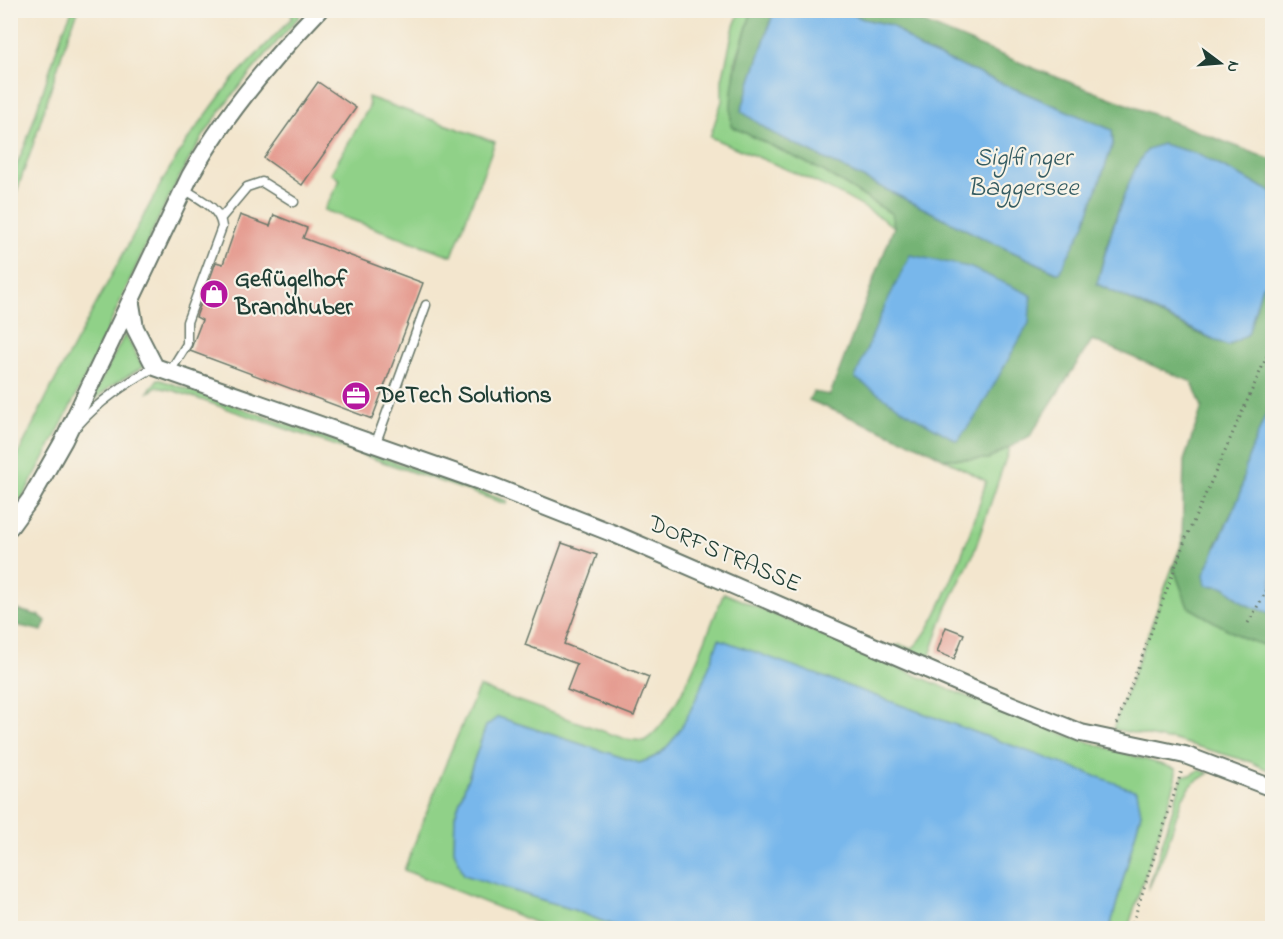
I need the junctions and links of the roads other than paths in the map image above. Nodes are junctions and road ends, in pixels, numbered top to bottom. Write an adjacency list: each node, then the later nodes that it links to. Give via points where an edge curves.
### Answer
1 (320, 10): 2 (street, via 209,143)
2 (184, 189): 4 (lane, via 217,211); 5 (street)
3 (294, 202): 4 (lane, via 262,182 247,187)
4 (221, 218): 7 (lane, via 220,234 187,322 187,344)
5 (130, 304): 7 (street, via 141,344); 8 (street)
6 (426, 305): 9 (lane)
7 (162, 370): 8 (lane, via 114,391); 9 (street, DORFSTRASSE)
8 (64, 440): 10 (street, via 32,498)
9 (375, 445): 11 (street, DORFSTRASSE, via 617,535 1081,733 1185,755)
10 (10, 527)
11 (1272, 788)

